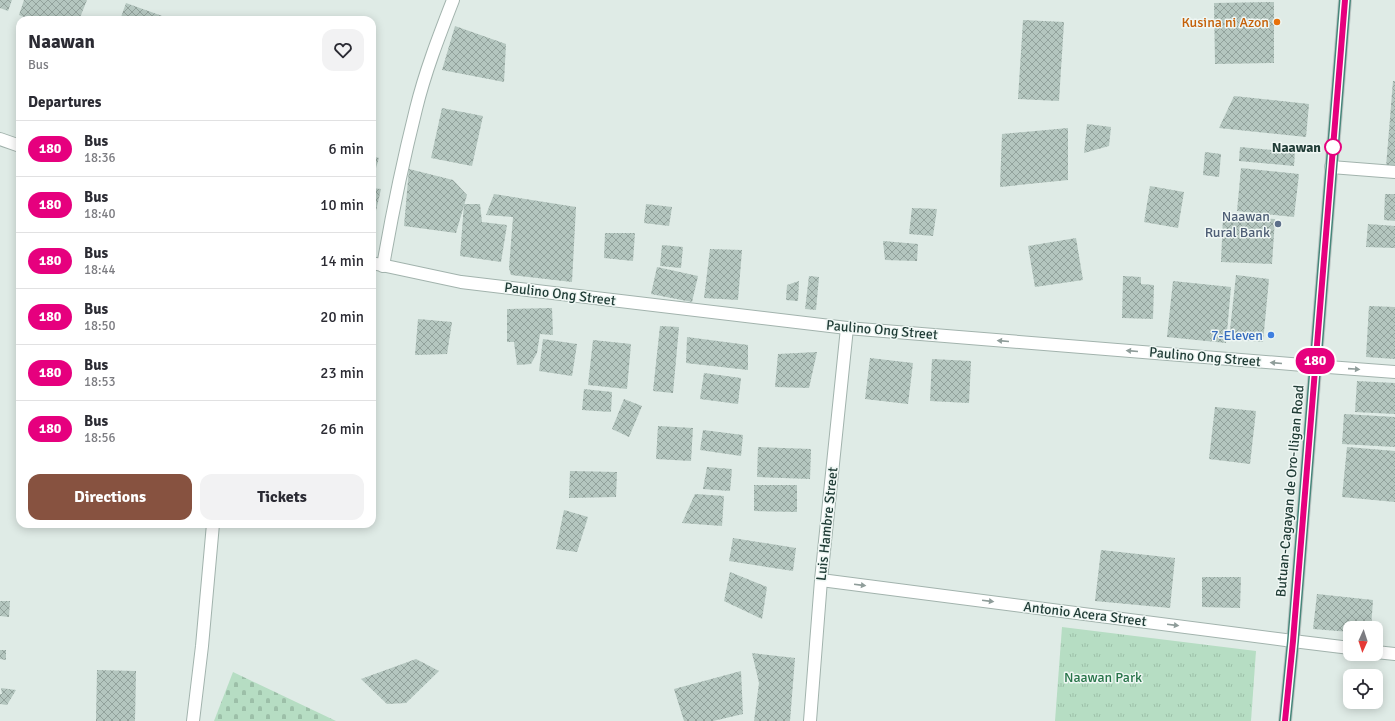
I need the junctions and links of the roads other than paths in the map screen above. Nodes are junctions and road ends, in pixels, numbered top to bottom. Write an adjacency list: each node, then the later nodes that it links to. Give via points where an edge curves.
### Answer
1 (453, 0): 7 (street, via 416,108)
2 (1345, 0): 5 (highway, Butuan-Cagayan de Oro-Iligan Road)
3 (0, 139): 4 (street)
4 (16, 145)
5 (1331, 167): 6 (street); 9 (highway, Butuan-Cagayan de Oro-Iligan Road)
6 (1395, 172)
7 (377, 265): 8 (street, Paulino Ong Street, via 461,282)
8 (847, 328): 9 (street, Paulino Ong Street, one-way to 8); 12 (street, Luis Hambre Street)
9 (1315, 366): 10 (street, Paulino Ong Street, one-way to 10); 13 (highway, Butuan-Cagayan de Oro-Iligan Road)
10 (1395, 372)
11 (213, 528): 17 (street)
12 (821, 580): 13 (street, Antonio Acera Street, one-way to 13); 18 (street, Luis Hambre Street)
13 (1293, 641): 14 (street, Antonio Acera Street); 19 (highway, Butuan-Cagayan de Oro-Iligan Road)
14 (1343, 647)
15 (1383, 653): 16 (street)
16 (1395, 654)
17 (193, 721)
18 (810, 721)
19 (1285, 721)

